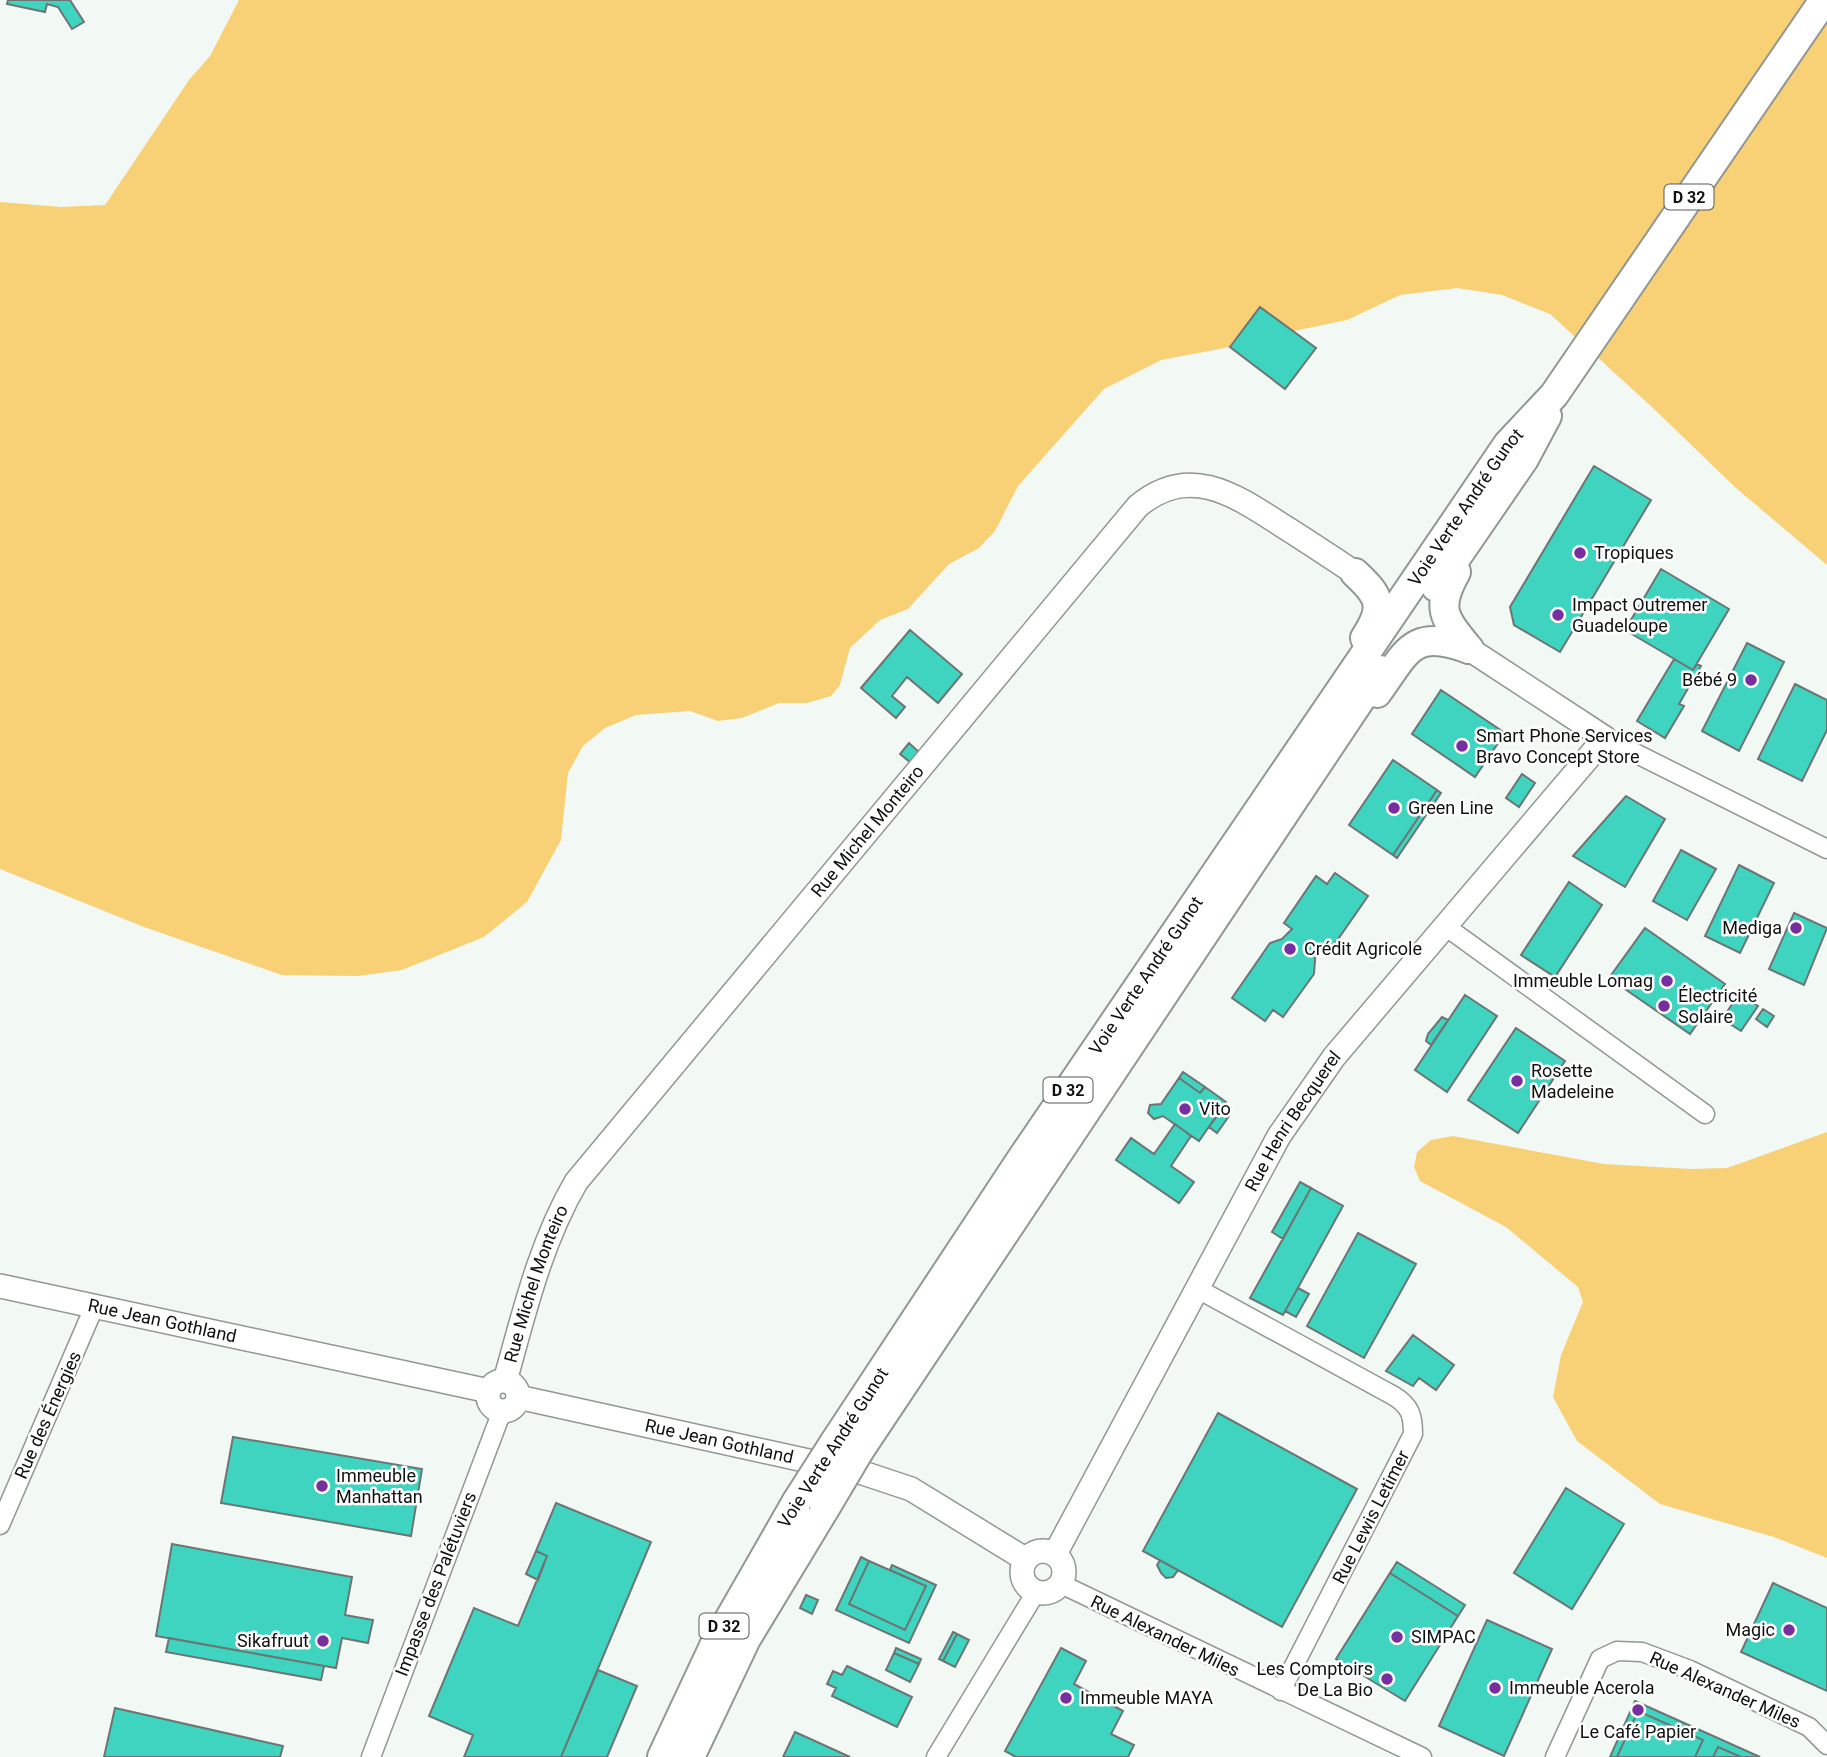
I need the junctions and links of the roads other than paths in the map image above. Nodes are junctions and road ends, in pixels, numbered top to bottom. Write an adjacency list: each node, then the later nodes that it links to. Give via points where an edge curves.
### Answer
1 (1824, 0): 2 (main road, Voie Verte André Gunot / D 32, via 1554,395 1524,459)
2 (1463, 531): 3 (main road, via 1407,578 1386,581); 4 (main road, via 1468,552 1445,593 1443,606 1451,626); 6 (main road, Voie Verte André Gunot / D 32)
3 (1355, 573): 6 (main road, via 1375,595 1378,617 1310,722); 13 (street, Rue Michel Monteiro, via 1253,506 1217,489 1173,486 1138,506 576,1182 539,1263)
4 (1469, 649): 5 (street); 6 (main road, via 1436,639 1415,645 1346,738)
5 (1605, 738): 7 (street); 8 (street, Rue Henri Becquerel)
6 (1314, 749): 14 (main road, Voie Verte André Gunot / D 32, bridge, via 1022,1158)
7 (1827, 849)
8 (1445, 926): 9 (street); 11 (street, Rue Henri Becquerel, via 1302,1098)
9 (1705, 1114)
10 (0, 1286): 12 (street, Rue Jean Gothland)
11 (1196, 1289): 16 (street, Rue Henri Becquerel); 20 (street, Rue Lewis Letimer, via 1394,1396 1411,1411 1413,1419 1413,1434)
12 (95, 1306): 13 (street, Rue Jean Gothland); 15 (street, Rue des Énergies)
13 (503, 1395): 17 (street, Rue Jean Gothland, via 863,1473 911,1489); 22 (street, Impasse des Palétuviers)
14 (811, 1505): 23 (main road, Voie Verte André Gunot / D 32, via 714,1646); 24 (main road, Voie Verte André Gunot / D 32)
15 (0, 1525)
16 (1055, 1554): 17 (street, via 1042,1551); 18 (street, via 1063,1565)
17 (1025, 1559): 19 (street, via 1022,1578)
18 (1061, 1584): 19 (street, via 1050,1592); 20 (street, Rue Alexander Miles)
19 (1036, 1592): 25 (street)
20 (1281, 1691): 26 (street, Rue Alexander Miles)
21 (1827, 1745): 27 (street, Rue Alexander Miles, via 1809,1727 1690,1670 1642,1652 1617,1651 1600,1659)
22 (371, 1757)
23 (662, 1757)
24 (690, 1757)
25 (936, 1757)
26 (1422, 1757)
27 (1555, 1757)

